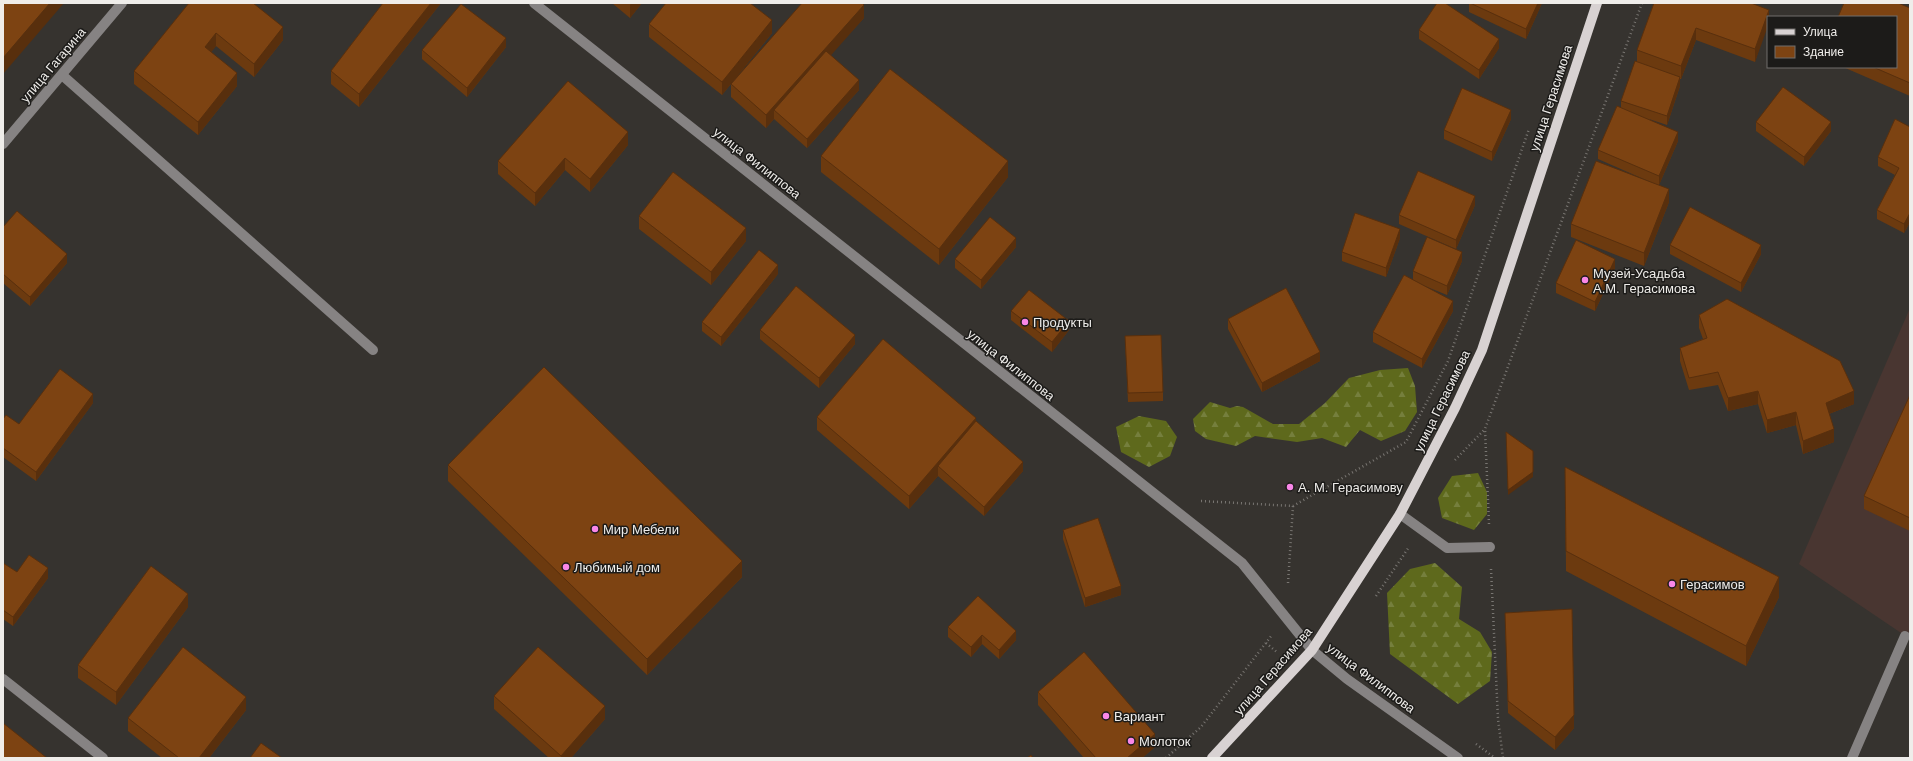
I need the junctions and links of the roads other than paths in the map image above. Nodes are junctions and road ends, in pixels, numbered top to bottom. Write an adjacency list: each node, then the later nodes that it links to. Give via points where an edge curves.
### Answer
1 (122, 3): 4 (street, улица Гагарина)
2 (534, 3): 10 (street, улица Филиппова, via 1242,563)
3 (1597, 3): 7 (main road, улица Герасимова, via 1482,350)
4 (62, 75): 5 (street, улица Гагарина); 6 (street)
5 (3, 144)
6 (373, 350)
7 (1400, 514): 8 (street, via 1447,548); 10 (main road, улица Герасимова)
8 (1490, 547)
9 (1905, 636): 15 (street)
10 (1312, 650): 13 (main road, улица Герасимова); 14 (street, улица Филиппова, via 1347,679)
11 (3, 679): 12 (street)
12 (103, 758)
13 (1212, 758)
14 (1458, 758)
15 (1852, 758)

